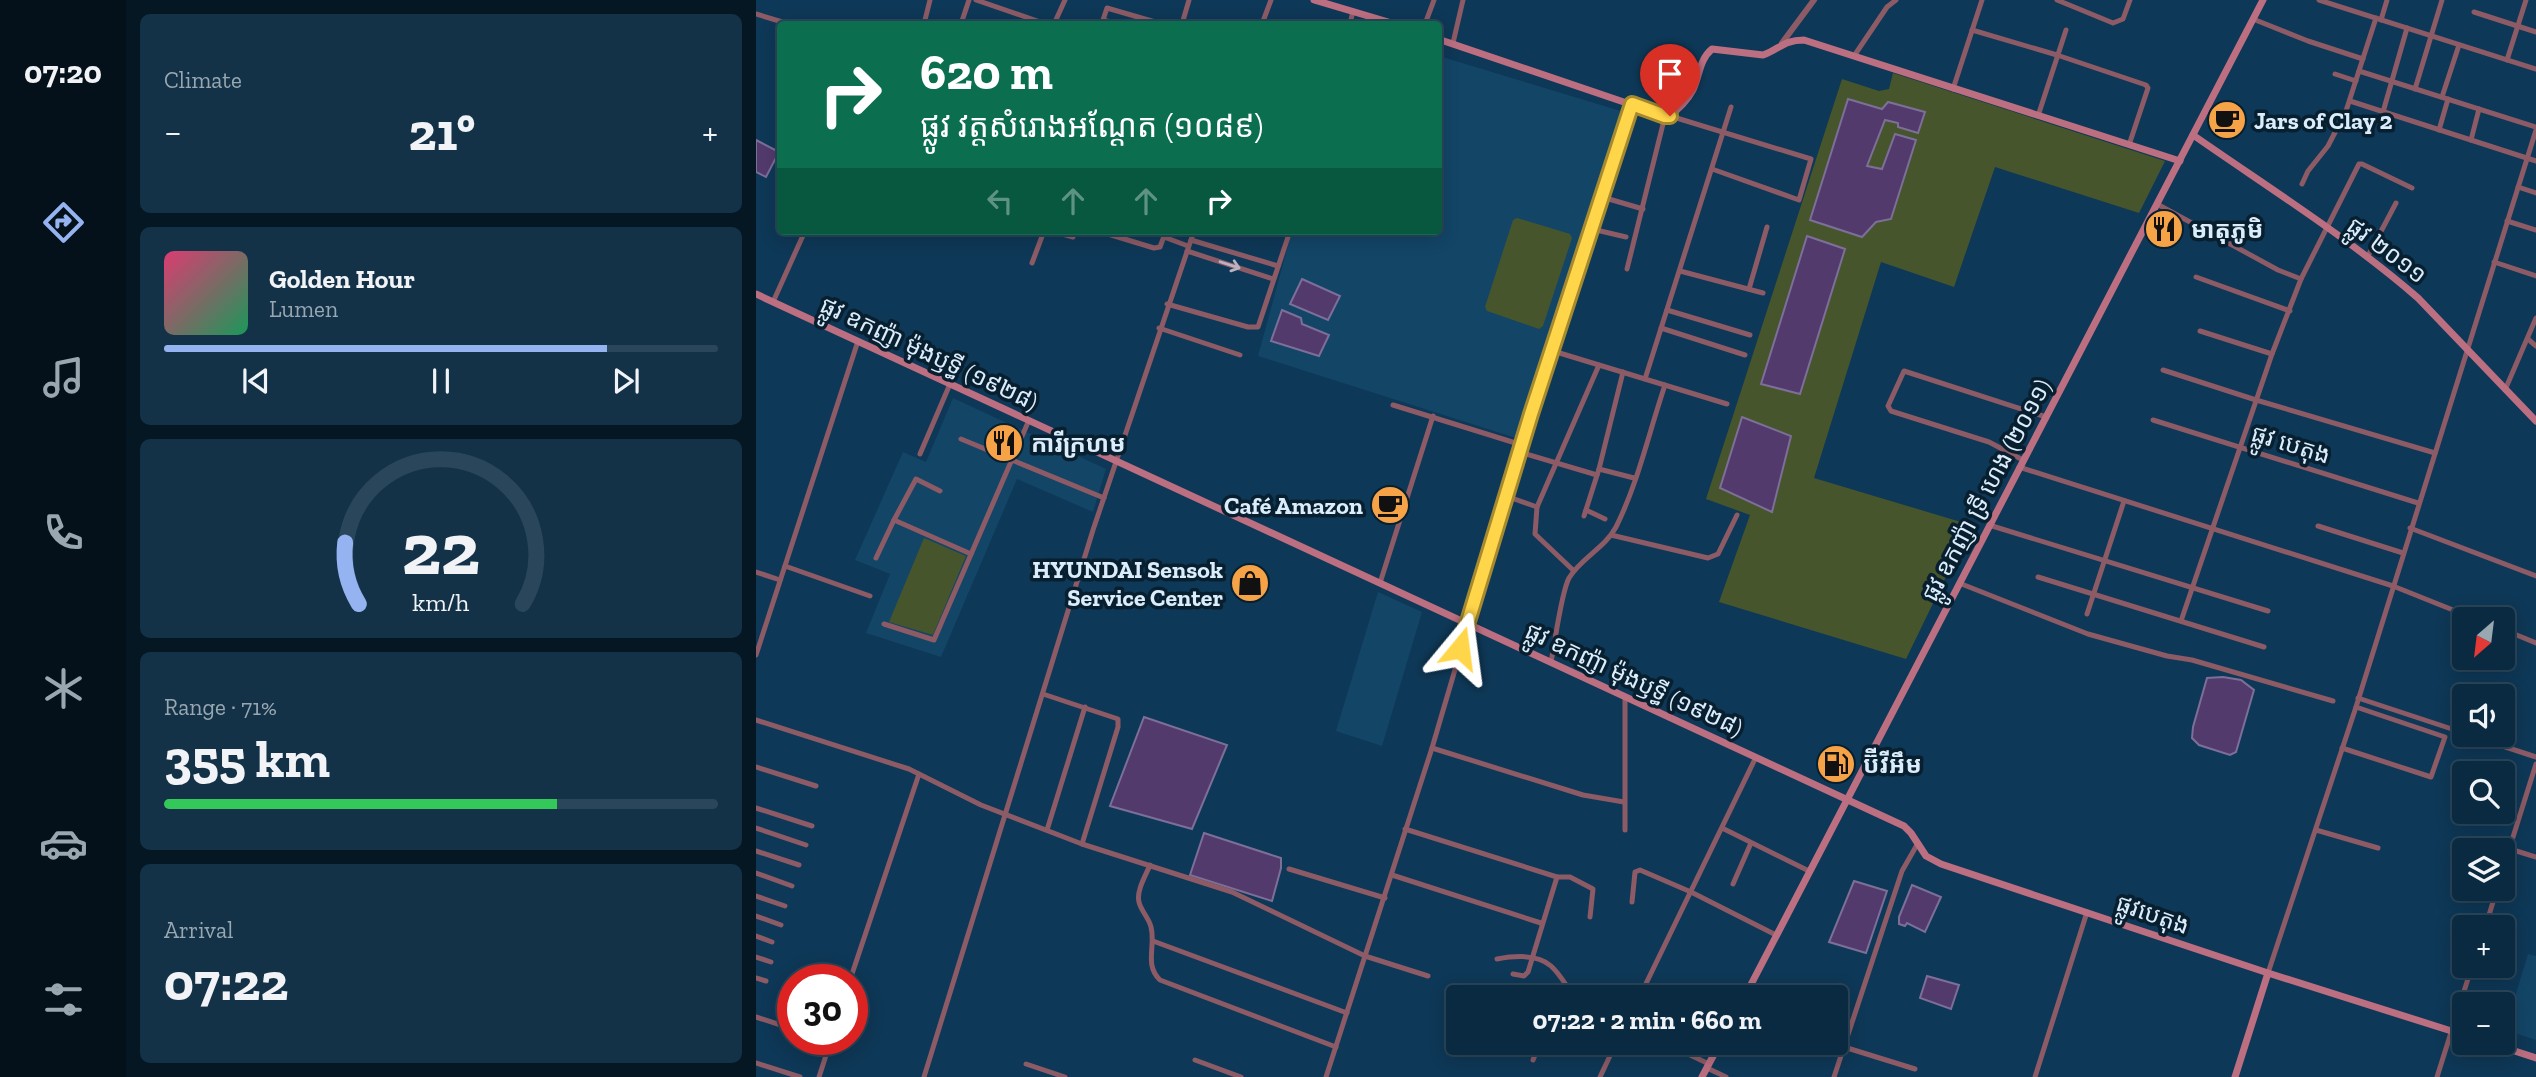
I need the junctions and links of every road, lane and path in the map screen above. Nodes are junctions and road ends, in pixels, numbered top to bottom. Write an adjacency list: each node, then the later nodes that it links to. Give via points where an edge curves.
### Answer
1 (930, 0): 28 (street)
2 (969, 0): 29 (street)
3 (976, 0): 30 (street)
4 (1065, 0): 31 (street)
5 (1189, 0): 34 (street)
6 (1271, 0): 35 (street)
7 (1314, 0): 22 (main road)
8 (1434, 0): 38 (street)
9 (1463, 0): 46 (street)
10 (1814, 0): 47 (street)
11 (1896, 0): 50 (street)
12 (1982, 0): 41 (street)
13 (2057, 0): 14 (street, via 2113,23 2123,19)
14 (2130, 0)
15 (2263, 0): 25 (main road, ផ្លូវ ឧកញ៉ា ទ្រី ហេង (២០១១))
16 (2351, 0): 21 (street)
17 (2387, 0): 26 (street)
18 (2442, 0): 44 (street)
19 (2526, 0): 39 (street)
20 (2323, 1): 21 (street)
21 (2347, 9): 26 (street)
22 (1353, 11): 36 (street); 37 (main road)
23 (2474, 12): 39 (street)
24 (756, 14): 27 (street)
25 (2253, 19): 51 (street); 71 (main road, ផ្លូវ ឧកញ៉ា ទ្រី ហេង (២០១១))
26 (2378, 19): 40 (street); 51 (street)
27 (779, 21)
28 (924, 21)
29 (962, 21)
30 (1037, 21)
31 (1055, 21)
32 (1107, 21): 33 (street, via 1103,20 1107,8)
33 (1152, 21)
34 (1183, 21)
35 (1263, 21)
36 (1351, 21)
37 (1385, 21)
38 (1426, 21)
39 (2518, 26): 43 (street); 52 (street)
40 (2407, 28): 44 (street); 57 (street)
41 (1972, 30): 49 (street); 58 (street)
42 (2066, 30): 49 (street)
43 (2536, 32)
44 (2431, 36): 48 (street); 59 (street)
45 (1442, 40): 46 (main road)
46 (1453, 43): 62 (main road)
47 (1782, 43): 50 (main road, via 1804,40); 66 (main road, via 1763,55 1712,49 1701,64 1693,89)
48 (2459, 45): 52 (street); 60 (street)
49 (2057, 55): 67 (street); 73 (street, via 2146,85)
50 (1854, 56): 58 (main road)
51 (2363, 59): 54 (street)
52 (2507, 60): 53 (street)
53 (2536, 69)
54 (2359, 71): 56 (street); 57 (street)
55 (2335, 74): 56 (street)
56 (2356, 81): 61 (street)
57 (2392, 81): 59 (street); 65 (street)
58 (1953, 89): 67 (main road)
59 (2415, 89): 60 (street)
60 (2445, 98): 64 (street); 69 (street)
61 (2350, 101): 65 (street); 78 (street)
62 (1632, 104): 66 (main road); 82 (street)
63 (1731, 107): 70 (street)
64 (2479, 109): 68 (street); 72 (street)
65 (2383, 112): 69 (street)
66 (1668, 116): 70 (street); 85 (street)
67 (2038, 116): 73 (main road)
68 (2536, 128): 74 (street)
69 (2439, 130): 72 (street)
70 (1724, 131): 77 (street); 77 (street, via 1811,159 1799,201)
71 (2193, 135): 75 (main road, ផ្លូវ ឧកញ៉ា ទ្រី ហេង (២០១១)); 88 (main road, ផ្លូវ ២០១១)
72 (2471, 140): 74 (street)
73 (2129, 145): 75 (main road)
74 (2527, 158): 76 (street); 79 (street)
75 (2180, 161): 84 (main road, ផ្លូវ ឧកញ៉ា ទ្រី ហេង (២០១១))
76 (2536, 161)
77 (1712, 169): 107 (street)
78 (2302, 184)
79 (2518, 187): 81 (street); 86 (street)
80 (2412, 188): 88 (street, via 2360,164)
81 (2536, 193)
82 (1602, 197): 85 (street); 89 (street)
83 (2396, 203): 102 (street)
84 (2157, 204): 111 (street); 143 (main road, ផ្លូវ ឧកញ៉ា ទ្រី ហេង (២០១១))
85 (1643, 209): 106 (street)
86 (2507, 221): 90 (street); 103 (street)
87 (1767, 227): 112 (street)
88 (2326, 228): 102 (main road, ផ្លូវ ២០១១); 111 (street)
89 (1592, 229): 100 (street); 128 (street)
90 (2536, 230)
91 (803, 235): 115 (street)
92 (1042, 235): 104 (street)
93 (1066, 235): 99 (street)
94 (1112, 235): 95 (street, via 1157,248)
95 (1164, 235)
96 (1167, 235): 101 (street)
97 (1192, 235): 101 (street)
98 (1289, 235): 105 (street)
99 (1073, 237)
100 (1626, 237)
101 (1188, 246): 105 (street); 110 (street, one-way to 110); 116 (street)
102 (2368, 256): 127 (main road, ផ្លូវ ២០១១, via 2418,298)
103 (2494, 262): 108 (street); 127 (street)
104 (1032, 263)
105 (1278, 266): 110 (street)
106 (1627, 269)
107 (1679, 271): 112 (street); 117 (street)
108 (2536, 275)
109 (2196, 276): 118 (street)
110 (1273, 279): 116 (street, via 1258,327)
111 (2301, 279): 118 (street)
112 (1749, 289): 113 (street)
113 (1762, 293)
114 (756, 294): 115 (main road, ផ្លូវ ឧកញ៉ា ម៉ុងឫទ្ធី (១៩២៨))
115 (773, 302): 125 (main road, ផ្លូវ ឧកញ៉ា ម៉ុងឫទ្ធី (១៩២៨))
116 (1167, 304): 120 (street)
117 (1667, 310): 121 (street); 123 (street)
118 (2290, 311): 129 (street)
119 (2536, 318): 124 (street)
120 (1159, 328): 130 (street); 154 (street)
121 (1661, 328): 131 (street); 135 (street)
122 (2200, 331): 129 (street)
123 (1750, 335)
124 (2528, 339): 126 (street); 138 (street)
125 (858, 341): 136 (main road, ផ្លូវ ឧកញ៉ា ម៉ុងឫទ្ធី (១៩២៨)); 177 (street)
126 (2536, 346)
127 (2468, 350): 138 (main road, ផ្លូវ ២០១១); 151 (street)
128 (1553, 351): 132 (street); 148 (street)
129 (2272, 354): 139 (street)
130 (1240, 355)
131 (1745, 355)
132 (1599, 365): 134 (street); 155 (street)
133 (2163, 370): 139 (street)
134 (1623, 372): 135 (street); 157 (street)
135 (1645, 379): 137 (street)
136 (950, 384): 144 (main road, ផ្លូវ ឧកញ៉ា ម៉ុងឫទ្ធី (១៩២៨)); 152 (street)
137 (1665, 385): 140 (street); 158 (street)
138 (2505, 390): 146 (main road, ផ្លូវ ២០១១)
139 (2256, 400): 149 (street); 151 (street)
140 (1727, 404)
141 (1393, 405): 142 (street)
142 (1433, 416): 148 (street); 183 (street)
143 (2046, 417): 156 (main road, ផ្លូវ ឧកញ៉ា ទ្រី ហេង (២០១១)); 156 (street, via 1904,371 1888,406 1891,411 1989,442)
144 (1029, 420): 153 (street); 154 (main road, ផ្លូវ ឧកញ៉ា ម៉ុងឫទ្ធី (១៩២៨))
145 (2153, 420): 149 (street, ផ្លូវ បេតុង)
146 (2536, 421)
147 (961, 439): 153 (street)
148 (1522, 445): 150 (street)
149 (2240, 447): 163 (street, ផ្លូវ បេតុង); 171 (street)
150 (1519, 452): 155 (street); 160 (street)
151 (2435, 453): 163 (street)
152 (920, 454)
153 (1012, 460): 161 (street); 174 (street)
154 (1116, 460): 161 (street); 183 (main road, ផ្លូវ ឧកញ៉ា ម៉ុងឫទ្ធី (១៩២៨))
155 (1557, 463): 157 (street); 164 (street)
156 (2021, 463): 162 (street); 168 (main road, ផ្លូវ ឧកញ៉ា ទ្រី ហេង (២០១១))
157 (1598, 472): 158 (street); 166 (street, via 1585,513)
158 (1634, 478): 172 (street)
159 (940, 491): 167 (street, via 916,479)
160 (1506, 496): 164 (street); 193 (street)
161 (1104, 498): 200 (street)
162 (2124, 501): 171 (street); 176 (street)
163 (2418, 503): 170 (street)
164 (1537, 507): 178 (street, via 1535,534)
165 (1737, 515): 172 (street, via 1718,554 1709,558)
166 (1605, 519)
167 (894, 520): 174 (street); 175 (street)
168 (1989, 525): 176 (street); 184 (main road, ផ្លូវ ឧកញ៉ា ទ្រី ហេង (២០១១))
169 (2318, 526): 173 (street)
170 (2410, 528): 173 (street); 180 (street)
171 (2213, 530): 185 (street); 186 (street)
172 (1611, 535): 178 (street)
173 (2403, 553): 185 (street)
174 (971, 554): 194 (street, via 934,640)
175 (876, 558)
176 (2105, 561): 186 (street); 187 (street)
177 (785, 566): 182 (street); 188 (street)
178 (1574, 571): 199 (street, via 1567,584)
179 (756, 572): 182 (street)
180 (2536, 576)
181 (2038, 577): 187 (street)
182 (780, 580): 198 (street)
183 (1380, 583): 193 (main road, ផ្លូវ ឧកញ៉ា ម៉ុងឫទ្ធី (១៩២៨))
184 (1959, 583): 203 (street, via 2088,634); 217 (main road, ផ្លូវ ឧកញ៉ា ទ្រី ហេង (២០១១))
185 (2393, 586): 189 (street); 202 (street)
186 (2193, 589): 190 (street); 192 (street)
187 (2094, 595): 191 (street); 192 (street)
188 (870, 596)
189 (2452, 610)
190 (2268, 611)
191 (2087, 614)
192 (2181, 621): 197 (street)
193 (1468, 623): 199 (main road, ផ្លូវ ឧកញ៉ា ម៉ុងឫទ្ធី (១៩២៨)); 209 (street)
194 (884, 624)
195 (2515, 634): 196 (street)
196 (2536, 643)
197 (2264, 647)
198 (756, 655)
199 (1551, 662): 201 (main road, ផ្លូវ ឧកញ៉ា ម៉ុងឫទ្ធី (១៩២៨))
200 (1043, 694): 204 (street); 220 (street)
201 (1625, 696): 211 (main road, ផ្លូវ ឧកញ៉ា ម៉ុងឫទ្ធី (១៩២៨)); 218 (street)
202 (2358, 698): 205 (street); 207 (street)
203 (2333, 701)
204 (1086, 707): 225 (street); 231 (street, via 1114,716 1119,723)
205 (2356, 707): 210 (street); 210 (street, via 2445,737 2431,777)
206 (756, 720): 215 (street)
207 (2452, 729)
208 (2506, 747): 212 (street)
209 (1432, 748): 218 (street, via 1583,795); 224 (street)
210 (2342, 748): 227 (street)
211 (1756, 757): 217 (main road, ផ្លូវ ឧកញ៉ា ម៉ុងឫទ្ធី (១៩២៨)); 223 (street)
212 (2536, 757)
213 (2536, 764): 228 (street)
214 (756, 766): 216 (street)
215 (919, 774): 220 (street); 265 (street)
216 (816, 786)
217 (1847, 799): 230 (main road, ផ្លូវបេតុង, via 1904,826); 240 (main road, ផ្លូវ ឧកញ៉ា ទ្រី ហេង (២០១១))
218 (1623, 802): 226 (street)
219 (756, 808): 221 (street)
220 (1005, 814): 225 (street); 297 (street)
221 (812, 826)
222 (756, 828): 232 (street)
223 (1722, 828): 229 (street); 246 (street)
224 (1405, 829): 242 (street); 243 (street)
225 (1047, 830): 231 (street)
226 (1625, 830)
227 (2316, 830): 233 (street); 266 (street)
228 (2513, 838)
229 (1751, 843): 240 (street); 244 (street)
230 (1918, 843): 251 (main road, ផ្លូវបេតុង, via 1926,856 1941,864); 278 (street, via 1902,871)
231 (1082, 844): 238 (street)
232 (806, 845)
233 (2378, 848)
234 (756, 851): 237 (street)
235 (2515, 851): 236 (street)
236 (2536, 858)
237 (799, 865)
238 (1150, 865): 258 (street, via 1139,903); 260 (street, via 1232,892)
239 (1289, 869): 248 (street)
240 (1809, 872): 256 (main road, ផ្លូវ ឧកញ៉ា ទ្រី ហេង (២០១១))
241 (756, 873): 245 (street)
242 (1392, 875): 248 (street); 254 (street)
243 (1557, 877): 253 (street, via 1591,886); 254 (street)
244 (1733, 884)
245 (792, 886)
246 (1690, 892): 249 (street, via 1637,871); 256 (street); 272 (street)
247 (756, 896): 250 (street)
248 (1385, 898): 260 (street)
249 (1632, 902)
250 (785, 906)
251 (2087, 912): 266 (main road, ផ្លូវបេតុង); 305 (street)
252 (756, 916): 255 (street)
253 (1590, 917)
254 (1541, 923): 262 (street)
255 (781, 925)
256 (1776, 935): 273 (main road, ផ្លូវ ឧកញ៉ា ទ្រី ហេង (២០១១))
257 (756, 936): 259 (street)
258 (1153, 941): 274 (street); 279 (street, via 1150,960 1160,980)
259 (772, 942)
260 (1366, 956): 268 (street); 274 (street)
261 (756, 957): 264 (street)
262 (1533, 958): 263 (street); 267 (street, via 1524,976); 271 (street, via 1549,964)
263 (1496, 960)
264 (771, 962)
265 (855, 964)
266 (2268, 973): 277 (main road, ផ្លូវបេតុង); 306 (main road)
267 (1513, 974)
268 (1428, 976)
269 (756, 978): 270 (street)
270 (766, 981)
271 (1566, 985)
272 (1646, 985)
273 (1751, 985)
274 (1347, 1013): 279 (street)
275 (756, 1017): 276 (street)
276 (777, 1024)
277 (2452, 1031): 307 (street)
278 (1848, 1035)
279 (1336, 1047): 300 (street)
280 (1848, 1048): 294 (street)
281 (2515, 1051): 288 (main road)
282 (825, 1055): 296 (street)
283 (1535, 1055): 290 (street)
284 (1610, 1055): 301 (street)
285 (1687, 1055): 293 (street)
286 (1714, 1055): 293 (main road)
287 (1841, 1055): 304 (street)
288 (2536, 1058)
289 (1195, 1059): 299 (street)
290 (1533, 1060)
291 (756, 1063): 295 (street)
292 (1026, 1064): 298 (street)
293 (1708, 1066): 302 (main road); 303 (street)
294 (1915, 1069)
295 (800, 1077)
296 (819, 1077)
297 (924, 1077)
298 (1065, 1077)
299 (1241, 1077)
300 (1326, 1077)
301 (1600, 1077)
302 (1702, 1077)
303 (1726, 1077)
304 (1834, 1077)
305 (2035, 1077)
306 (2235, 1077)
307 (2437, 1077)

